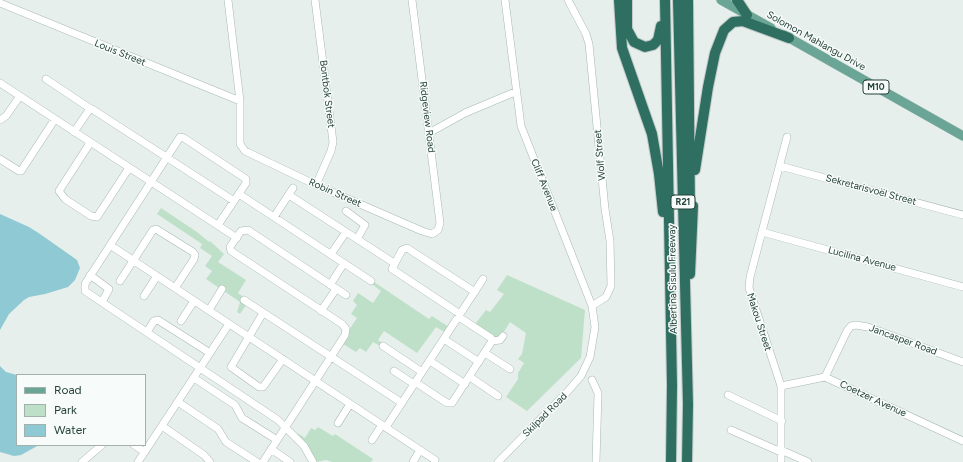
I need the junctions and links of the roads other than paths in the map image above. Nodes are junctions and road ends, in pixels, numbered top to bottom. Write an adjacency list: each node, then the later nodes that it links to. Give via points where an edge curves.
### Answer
1 (228, 0): 21 (street)
2 (315, 0): 35 (street, Bontbok Street, via 333,142)
3 (412, 0): 26 (street, Ridgeview Road)
4 (505, 0): 19 (street, Cliff Avenue)
5 (568, 0): 72 (street, Wolf Street, via 589,44 610,241 611,286 606,297)
6 (619, 0): 58 (highway, via 622,48 655,149)
7 (627, 0): 8 (highway, via 628,34 634,42 645,47 653,45 660,36)
8 (661, 0)
9 (665, 0): 58 (highway, Albertina Sisulu Freeway / R21)
10 (678, 0): 110 (highway, Albertina Sisulu Freeway / R21)
11 (688, 0): 54 (highway)
12 (721, 0): 15 (main road, Solomon Mahlangu Drive / M10)
13 (737, 0): 15 (highway)
14 (0, 3): 21 (street, Louis Street)
15 (747, 14): 16 (main road, Solomon Mahlangu Drive / M10)
16 (789, 38): 27 (main road, Solomon Mahlangu Drive / M10); 54 (highway, via 743,21 730,24 720,37 708,87 696,159)
17 (46, 79): 22 (street)
18 (0, 83): 20 (street)
19 (515, 92): 26 (street, via 465,113); 72 (street, Cliff Avenue, via 523,135)
20 (20, 96): 23 (street); 24 (street, via 6,116)
21 (240, 101): 35 (street, Robin Street, via 240,144 250,155)
22 (91, 109): 25 (street); 30 (street)
23 (55, 119): 25 (street); 31 (street, via 22,171)
24 (0, 120)
25 (74, 132): 29 (street)
26 (429, 133): 46 (street, Ridgeview Road, via 440,223)
27 (963, 136)
28 (787, 137): 32 (street, Makou Street)
29 (90, 143): 33 (street); 33 (street, via 59,191 65,199 91,216 97,217)
30 (166, 158): 34 (street); 37 (street, via 178,139 184,138 246,179); 39 (street)
31 (0, 159)
32 (780, 166): 41 (street, Sekretarisvoël Street); 45 (street, Makou Street)
33 (129, 168): 34 (street)
34 (150, 181): 43 (street); 49 (street)
35 (316, 185): 46 (street, Robin Street, via 428,234)
36 (293, 188): 38 (street)
37 (239, 194): 39 (street); 42 (street)
38 (289, 194): 42 (street); 44 (street)
39 (234, 201): 43 (street)
40 (346, 211): 48 (street, via 366,225)
41 (963, 215)
42 (274, 217): 50 (street)
43 (218, 225): 47 (street)
44 (346, 232): 48 (street); 50 (street)
45 (762, 232): 62 (street, Lucilina Avenue); 104 (street, Makou Street, via 750,277 749,292)
46 (435, 233)
47 (237, 238): 61 (street, via 243,230 248,230); 74 (street, via 230,247 231,251)
48 (358, 239): 53 (street)
49 (110, 245): 51 (street); 55 (street)
50 (331, 254): 52 (street)
51 (134, 260): 56 (street); 59 (street); 63 (street, via 156,229 193,252 194,259)
52 (344, 263): 60 (street); 61 (street)
53 (394, 263): 66 (street, via 402,250 408,248); 76 (street, via 394,271)
54 (690, 274): 110 (highway)
55 (90, 275): 71 (street, via 85,290); 71 (street, via 109,288)
56 (156, 276): 63 (street); 68 (street)
57 (483, 279): 66 (street)
58 (670, 280): 137 (highway, Albertina Sisulu Freeway / R21)
59 (120, 281)
60 (371, 281)
61 (330, 285): 65 (street)
62 (963, 287)
63 (175, 288): 69 (street)
64 (222, 289): 73 (street)
65 (336, 289): 67 (street); 74 (street)
66 (475, 292): 76 (street)
67 (346, 295)
68 (144, 296)
69 (194, 300): 73 (street); 77 (street)
70 (244, 300): 75 (street)
71 (102, 302): 79 (street)
72 (592, 306): 92 (street, Cliff Avenue, via 594,338)
73 (209, 310): 78 (street)
74 (322, 311): 87 (street, via 346,329 346,336)
75 (263, 313): 81 (street); 87 (street)
76 (459, 315): 82 (street); 83 (street)
77 (181, 322)
78 (229, 324): 81 (street); 85 (street)
79 (147, 332): 85 (street, via 154,321 158,320); 93 (street)
80 (503, 336): 83 (street, via 500,340)
81 (249, 337): 88 (street); 88 (street, via 231,367 246,378 263,388)
82 (444, 339): 89 (street); 90 (street)
83 (492, 341): 86 (street)
84 (383, 346): 96 (street)
85 (210, 353): 93 (street)
86 (485, 353): 90 (street); 94 (street)
87 (331, 358): 101 (street); 108 (street)
88 (283, 360): 101 (street)
89 (430, 361): 96 (street); 103 (street)
90 (479, 362): 97 (street)
91 (963, 362): 98 (street, Jancasper Road, via 868,327 856,325 848,328)
92 (587, 365): 135 (street, Skilpad Road, via 575,384)
93 (200, 368): 99 (street); 115 (street)
94 (510, 369)
95 (394, 371): 102 (street)
96 (422, 372): 102 (street)
97 (470, 377): 103 (street); 106 (street)
98 (826, 377): 104 (street); 119 (street, Coetzer Avenue)
99 (194, 378): 107 (street); 117 (street, via 235,405 242,418)
100 (592, 380): 136 (street, via 598,393)
101 (316, 381): 109 (street); 115 (street)
102 (415, 383): 103 (street, via 451,404); 108 (street)
103 (465, 384)
104 (781, 386): 111 (street, Makou Street)
105 (728, 395): 111 (street)
106 (498, 396)
107 (178, 402): 113 (street); 130 (street, via 218,429 226,442)
108 (402, 403): 114 (street)
109 (350, 404): 112 (street); 114 (street)
110 (688, 404): 138 (highway, Albertina Sisulu Freeway / R21)
111 (782, 421): 124 (street, Makou Street)
112 (338, 423)
113 (162, 426): 125 (street); 129 (street)
114 (384, 426): 118 (street); 123 (street)
115 (286, 427): 117 (street); 133 (street, via 304,446)
116 (731, 430): 124 (street)
117 (277, 440): 122 (street)
118 (372, 440)
119 (963, 441)
120 (101, 446): 127 (street)
121 (136, 446): 125 (street)
122 (271, 450): 131 (street); 132 (street)
123 (420, 450): 126 (street); 134 (street)
124 (782, 451): 139 (street, Makou Street); 140 (street)
125 (145, 452): 128 (street)
126 (436, 460)
127 (82, 462)
128 (138, 462)
129 (210, 462)
130 (257, 462)
131 (263, 462)
132 (290, 462)
133 (313, 462)
134 (413, 462)
135 (499, 462)
136 (596, 462)
137 (671, 462)
138 (687, 462)
139 (781, 462)
140 (808, 462)

